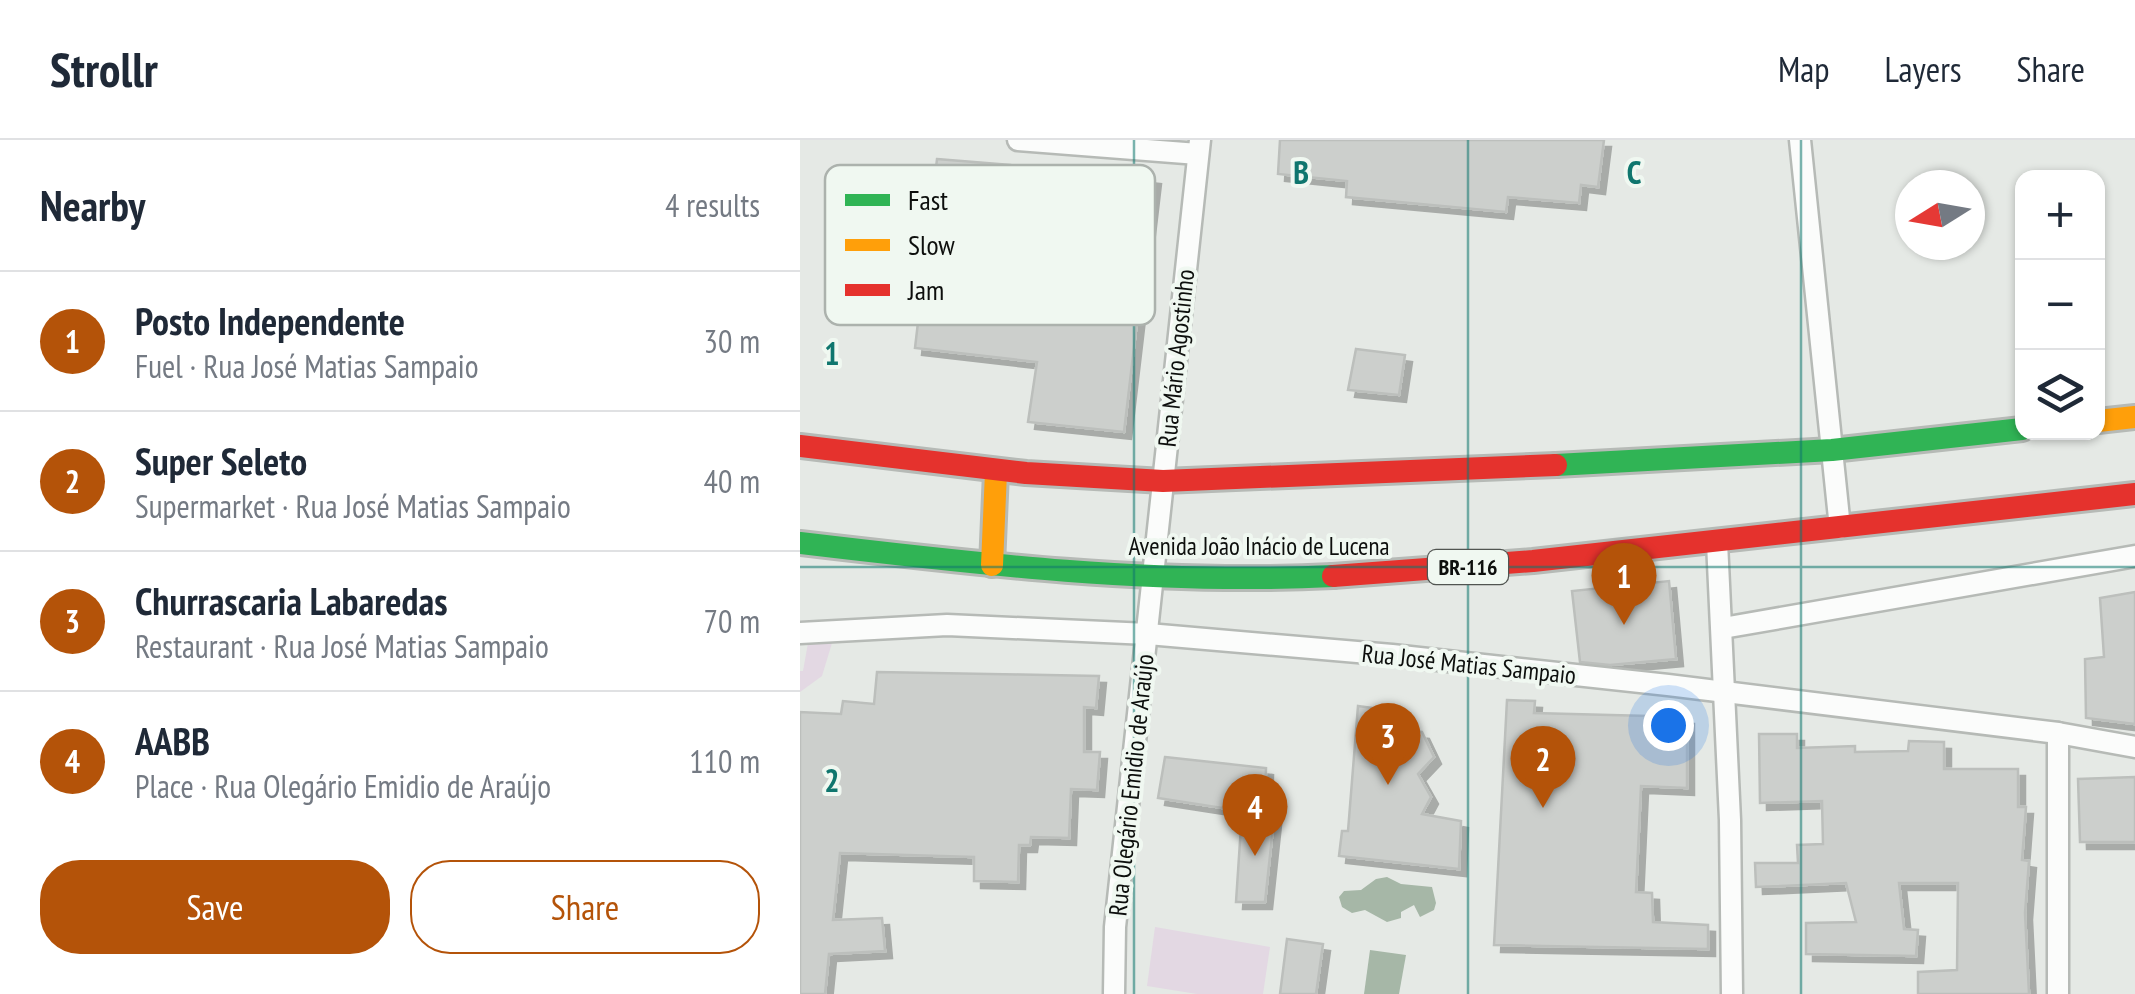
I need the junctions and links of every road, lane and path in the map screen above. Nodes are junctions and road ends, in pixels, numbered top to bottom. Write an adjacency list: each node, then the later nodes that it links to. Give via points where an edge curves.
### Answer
1 (1018, 140): 3 (street)
2 (1800, 140): 8 (street)
3 (1199, 147): 10 (street, Rua Mário Agostinho)
4 (2135, 417): 5 (main road)
5 (2105, 420)
6 (2015, 431): 8 (main road)
7 (800, 446): 9 (main road)
8 (1832, 450): 10 (main road); 12 (street)
9 (996, 472): 10 (main road); 16 (main road)
10 (1163, 481): 17 (street, Rua Mário Agostinho)
11 (2135, 494): 12 (main road, Avenida João Inácio de Lucena / BR-116)
12 (1840, 528): 13 (main road, Avenida João Inácio de Lucena / BR-116)
13 (1717, 542): 17 (main road, Avenida João Inácio de Lucena / BR-116, via 1392,574); 18 (street)
14 (800, 543): 16 (main road, Avenida João Inácio de Lucena / BR-116)
15 (2135, 556): 18 (street)
16 (992, 565): 17 (main road, Avenida João Inácio de Lucena / BR-116)
17 (1152, 576): 20 (street, Rua Olegário Emidio de Araújo)
18 (1722, 628): 21 (street)
19 (800, 634): 20 (street, Rua José Matias Sampaio, via 948,625)
20 (1148, 634): 21 (street, Rua José Matias Sampaio); 24 (street, Rua Olegário Emidio de Araújo, via 1115,927)
21 (1725, 692): 22 (street, Rua José Matias Sampaio); 25 (street)
22 (2058, 733): 23 (street, Rua José Matias Sampaio); 26 (street)
23 (2135, 746)
24 (1114, 994)
25 (1732, 994)
26 (2058, 994)

